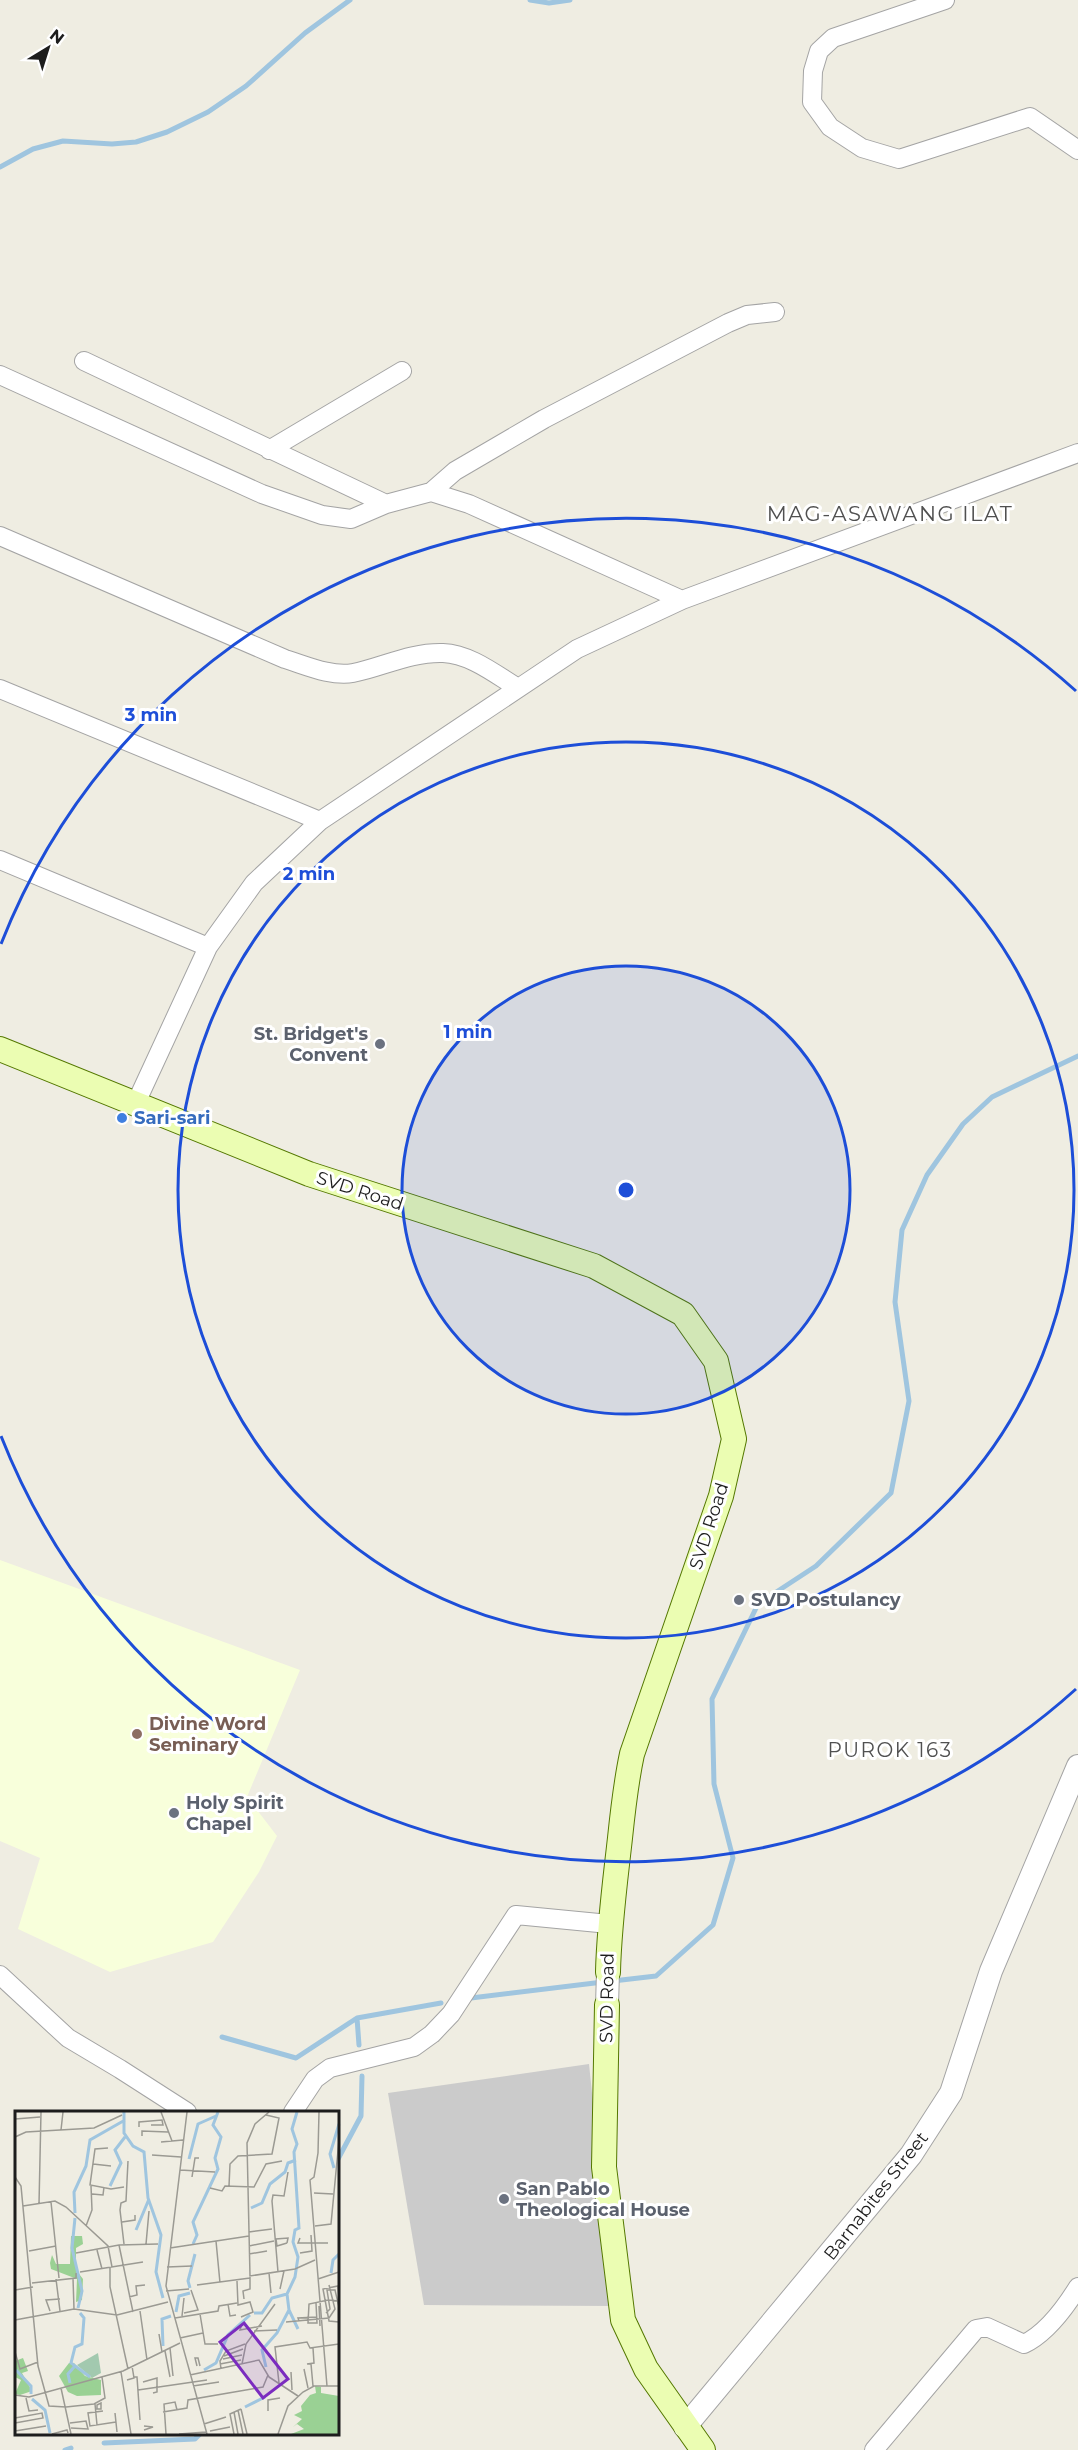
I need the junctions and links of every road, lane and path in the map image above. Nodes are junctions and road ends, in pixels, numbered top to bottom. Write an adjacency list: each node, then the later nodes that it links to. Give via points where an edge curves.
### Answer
1 (945, 0): 2 (street, via 833,38 819,51 813,71 812,102 830,128 862,148 899,159 1030,117)
2 (1078, 150)
3 (776, 312): 9 (street, via 747,315 728,323 544,419 454,471)
4 (84, 361): 7 (street)
5 (402, 371): 7 (street)
6 (0, 375): 10 (street, via 262,494 322,515 351,519)
7 (269, 450): 10 (street)
8 (1078, 453): 12 (street)
9 (431, 492): 10 (street); 12 (street, via 469,504)
10 (386, 504)
11 (0, 536): 13 (street, via 285,659 322,670 351,673 411,655 444,653 472,660)
12 (682, 600): 13 (street, via 577,649)
13 (518, 688): 15 (street)
14 (0, 689): 15 (street)
15 (320, 821): 17 (street, via 254,883)
16 (0, 860): 17 (street)
17 (208, 947): 19 (street)
18 (0, 1049): 19 (main road, SVD Road)
19 (135, 1105): 21 (main road, SVD Road, via 309,1174 594,1266 683,1314 716,1361 734,1439 721,1496 632,1754 623,1793)
20 (1078, 1766): 28 (street, Barnabites Street, via 992,1971 951,2092 911,2155)
21 (609, 1924): 22 (main road, SVD Road); 26 (street, via 516,1915 451,2014 432,2034 414,2047 330,2068 315,2079)
22 (608, 1972): 24 (street, SVD Road)
23 (0, 1975): 25 (street, via 68,2038)
24 (607, 2005): 28 (main road, SVD Road, via 604,2167 623,2320 646,2369)
25 (185, 2111)
26 (294, 2111)
27 (1078, 2287): 30 (street, via 1035,2339 1024,2344 987,2327 976,2329)
28 (685, 2427): 29 (main road, SVD Road)
29 (703, 2450)
30 (874, 2450)

